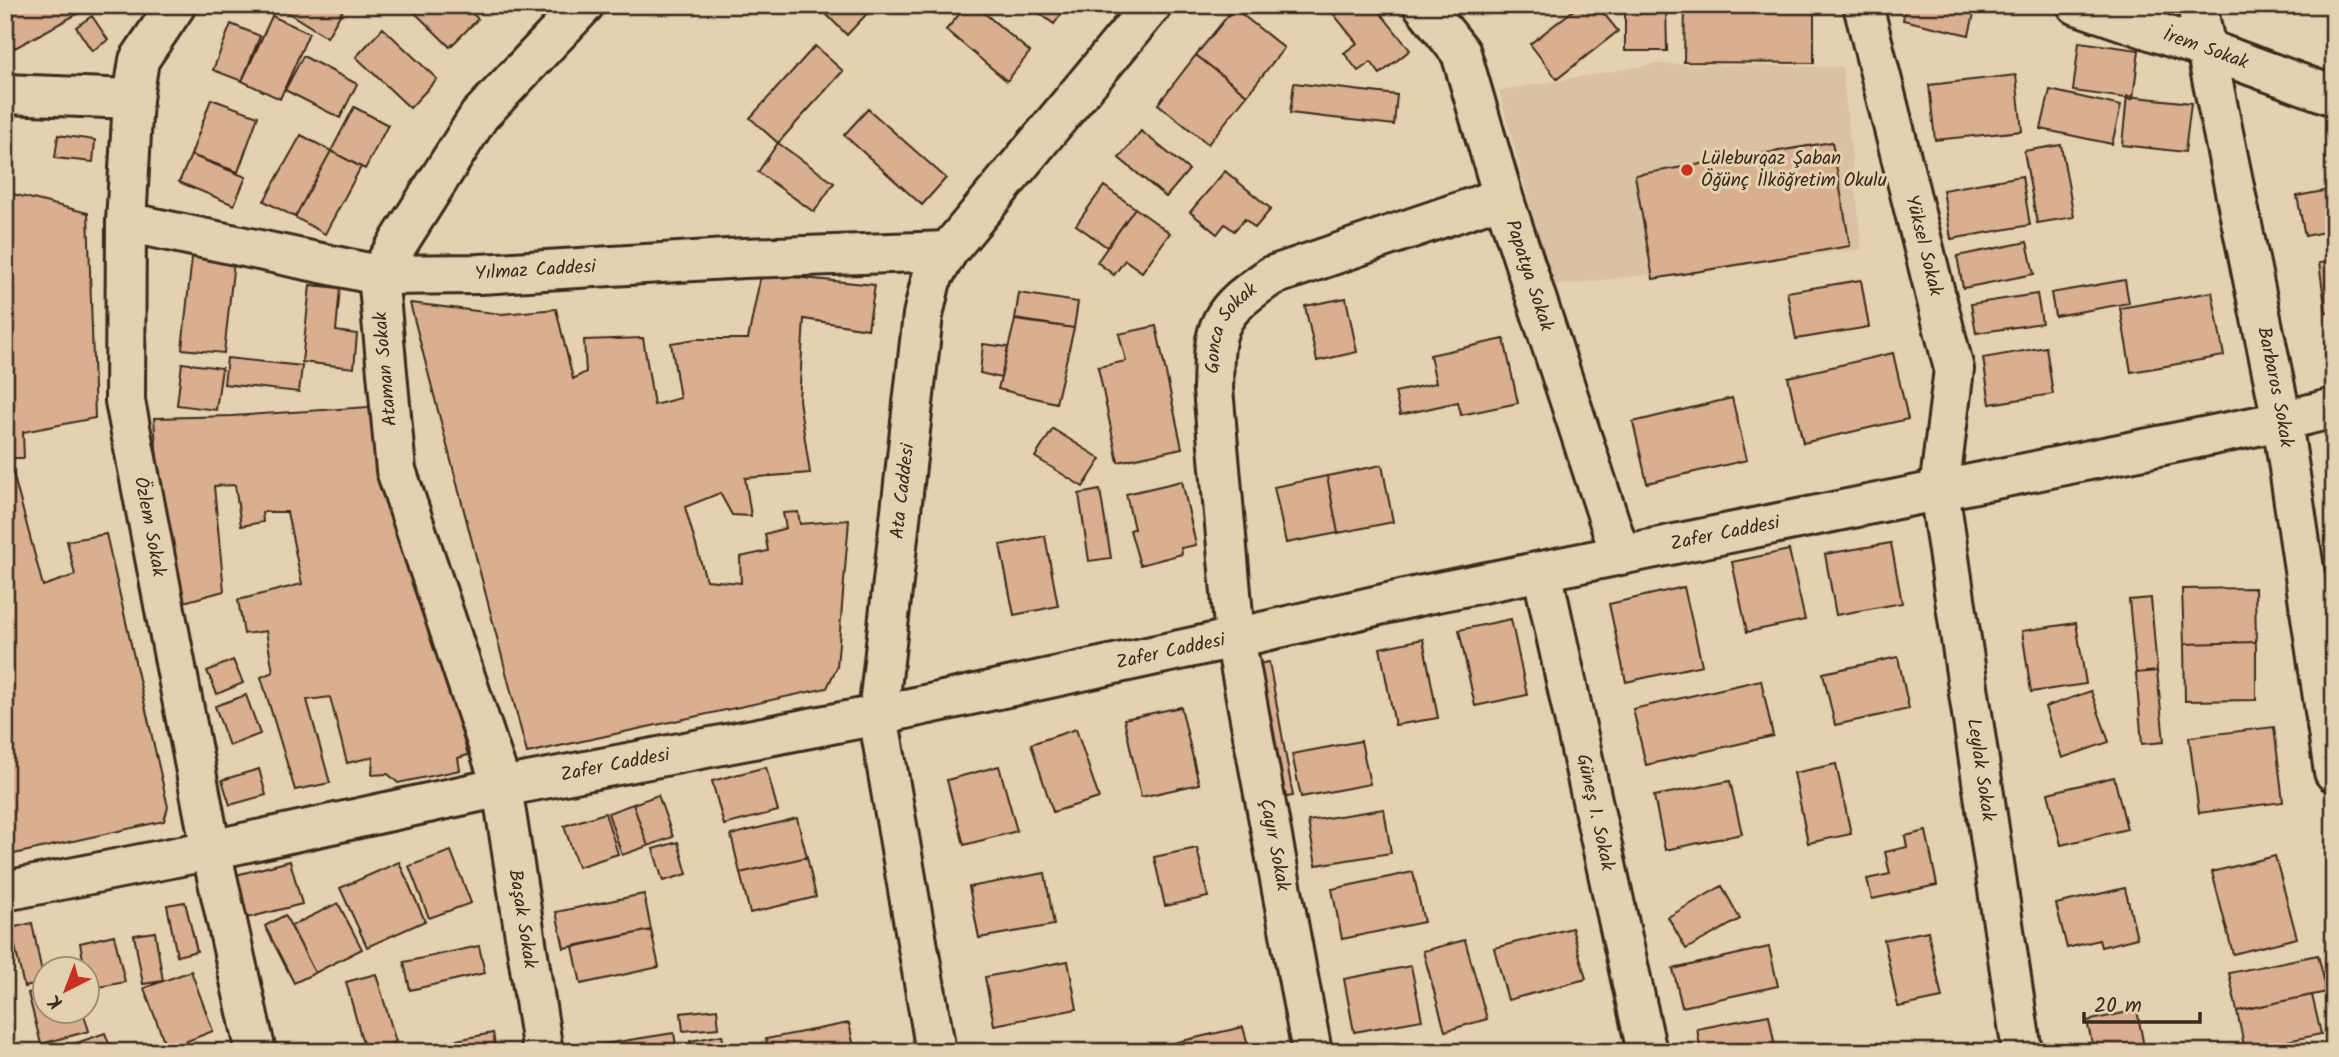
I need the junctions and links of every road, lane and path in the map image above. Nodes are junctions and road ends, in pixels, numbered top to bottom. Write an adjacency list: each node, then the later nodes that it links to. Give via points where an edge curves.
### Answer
1 (176, 5): 11 (street, Özlem Sokak, via 139,60)
2 (584, 5): 15 (street, via 479,116)
3 (1152, 5): 14 (street, Ata Caddesi)
4 (1423, 5): 12 (street, Papatya Sokak, via 1461,53)
5 (1863, 5): 18 (street, Yüksel Sokak, via 1954,369)
6 (2077, 5): 8 (street, İrem Sokak)
7 (2197, 5): 8 (street, Barbaros Sokak)
8 (2206, 49): 10 (street, İrem Sokak); 17 (street, Barbaros Sokak)
9 (5, 94): 11 (street)
10 (2334, 96)
11 (133, 99): 13 (street, Özlem Sokak)
12 (1503, 197): 19 (street, Papatya Sokak); 21 (street, Gonca Sokak, via 1271,276 1242,297 1222,323 1213,389)
13 (126, 222): 15 (street, Yılmaz Caddesi); 25 (street, Özlem Sokak, via 125,401)
14 (948, 251): 15 (street, Yılmaz Caddesi); 22 (street, Ata Caddesi, via 931,279 923,315)
15 (377, 275): 24 (street, Ataman Sokak, via 396,470)
16 (2334, 408): 17 (street, Zafer Caddesi)
17 (2282, 421): 18 (street, Zafer Caddesi); 23 (street, Barbaros Sokak)
18 (1939, 490): 19 (street, Zafer Caddesi); 32 (street, Leylak Sokak)
19 (1620, 554): 20 (street, Zafer Caddesi)
20 (1542, 571): 21 (street, Zafer Caddesi); 31 (street, Güneş 1. Sokak)
21 (1235, 638): 22 (street, Zafer Caddesi); 30 (street, Çayır Sokak)
22 (878, 715): 24 (street, Zafer Caddesi); 29 (street, Ata Caddesi)
23 (2334, 772)
24 (502, 787): 25 (street, Zafer Caddesi); 28 (street, Başak Sokak)
25 (211, 850): 26 (street, Zafer Caddesi); 27 (street, Özlem Sokak)
26 (5, 891)
27 (256, 1052)
28 (543, 1052)
29 (936, 1052)
30 (1312, 1052)
31 (1647, 1052)
32 (2022, 1052)

